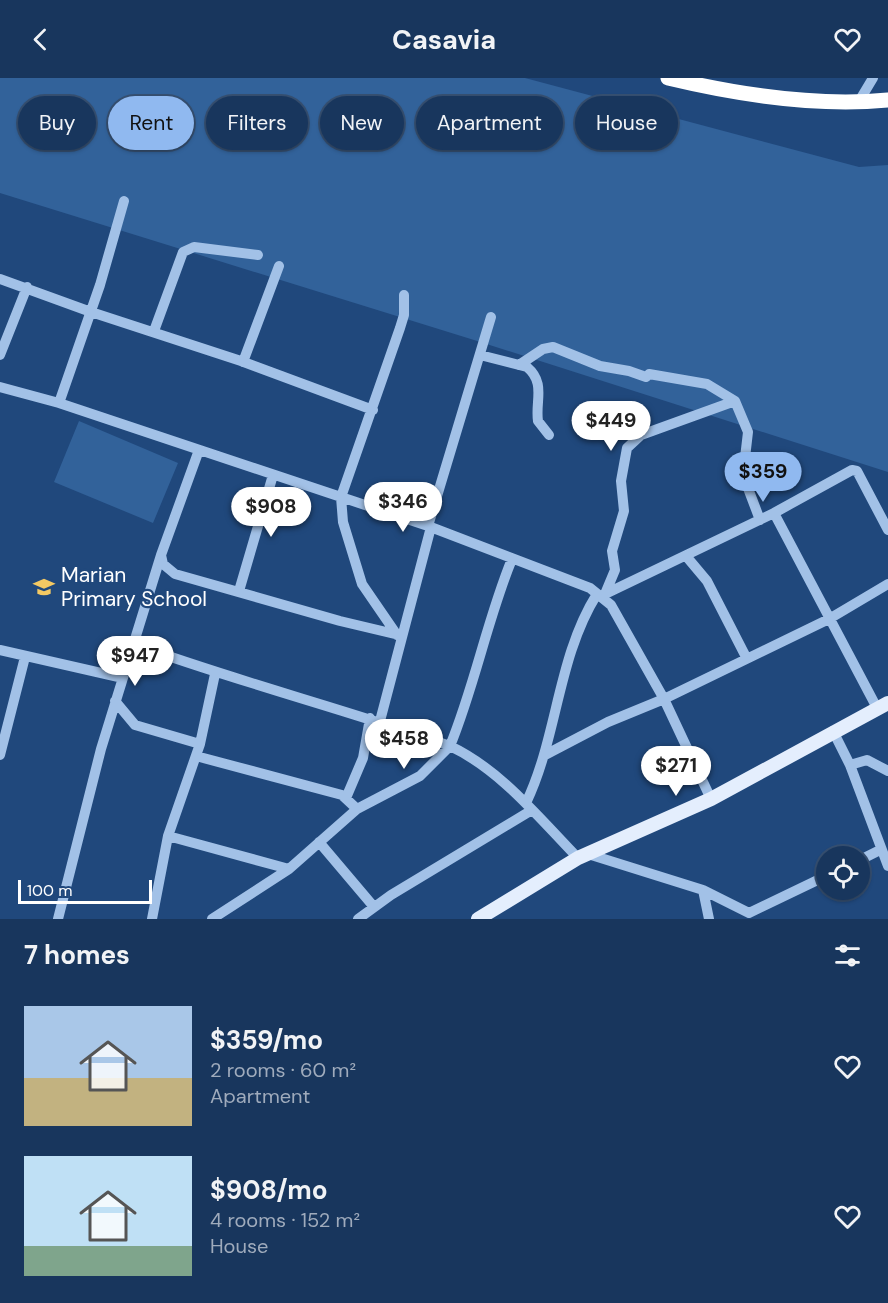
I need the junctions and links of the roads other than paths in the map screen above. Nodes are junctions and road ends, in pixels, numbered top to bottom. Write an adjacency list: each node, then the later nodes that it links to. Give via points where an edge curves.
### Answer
1 (668, 78): 4 (highway, via 784,99)
2 (873, 78): 4 (street)
3 (888, 100): 4 (highway)
4 (858, 102)
5 (124, 201): 11 (street)
6 (258, 255): 13 (street, via 194,247 183,252)
7 (279, 266): 16 (street)
8 (0, 279): 9 (street)
9 (27, 287): 11 (street); 14 (street)
10 (404, 295): 21 (street, via 402,322)
11 (91, 312): 13 (street); 20 (street)
12 (492, 317): 15 (street)
13 (154, 331): 16 (street)
14 (0, 355)
15 (480, 355): 17 (street); 28 (street)
16 (243, 362): 21 (street)
17 (519, 365): 19 (street, via 553,347 600,366 707,384); 22 (street, via 530,369 540,387 537,417)
18 (0, 387): 20 (street)
19 (735, 400): 27 (street, via 748,432 743,475); 35 (street, via 641,435 627,448 621,481 624,511 612,551 615,570)
20 (59, 404): 23 (street)
21 (373, 410): 25 (street)
22 (549, 435)
23 (199, 450): 24 (street); 30 (street)
24 (273, 475): 25 (street); 34 (street)
25 (341, 497): 28 (street); 37 (street, via 343,522 362,584)
26 (774, 513): 27 (street); 29 (street, via 854,470); 36 (street)
27 (760, 520): 31 (street)
28 (429, 527): 32 (street); 37 (street)
29 (888, 530)
30 (161, 555): 34 (street, via 163,564 175,574); 38 (street)
31 (686, 556): 35 (street); 41 (street, via 707,582)
32 (512, 559): 35 (street); 51 (street, via 467,706)
33 (888, 584): 36 (street)
34 (239, 591): 37 (street)
35 (601, 595): 44 (street); 53 (street, via 580,624 561,681)
36 (829, 619): 41 (street); 46 (street)
37 (400, 635): 47 (street)
38 (134, 644): 42 (street); 43 (street)
39 (0, 650): 40 (street)
40 (25, 657): 43 (street); 48 (street)
41 (746, 657): 44 (street)
42 (215, 674): 47 (street); 50 (street)
43 (123, 678): 45 (street)
44 (664, 699): 53 (street, via 608,722); 58 (street)
45 (115, 701): 50 (street, via 135,725); 71 (street)
46 (883, 705): 49 (main road)
47 (375, 719): 51 (street); 57 (street)
48 (4, 722): 52 (street)
49 (832, 731): 55 (street); 58 (main road)
50 (200, 744): 54 (street)
51 (450, 746): 59 (street, via 473,758); 60 (street, via 420,776)
52 (0, 755)
53 (545, 755): 59 (street)
54 (196, 756): 57 (street); 61 (street)
55 (850, 765): 56 (street, via 867,760); 63 (street)
56 (888, 771)
57 (346, 798): 60 (street)
58 (711, 799): 65 (main road)
59 (529, 806): 65 (street); 70 (street)
60 (357, 810): 62 (street)
61 (168, 836): 67 (street); 72 (street)
62 (320, 842): 67 (street); 70 (street)
63 (880, 850): 64 (street); 66 (street)
64 (870, 855)
65 (583, 856): 69 (street); 75 (main road)
66 (888, 866)
67 (290, 869): 73 (street)
68 (816, 881): 69 (street, via 749,913)
69 (704, 890): 76 (street)
70 (374, 907): 74 (street)
71 (58, 919)
72 (152, 919)
73 (213, 919)
74 (358, 919)
75 (478, 919)
76 (709, 919)

